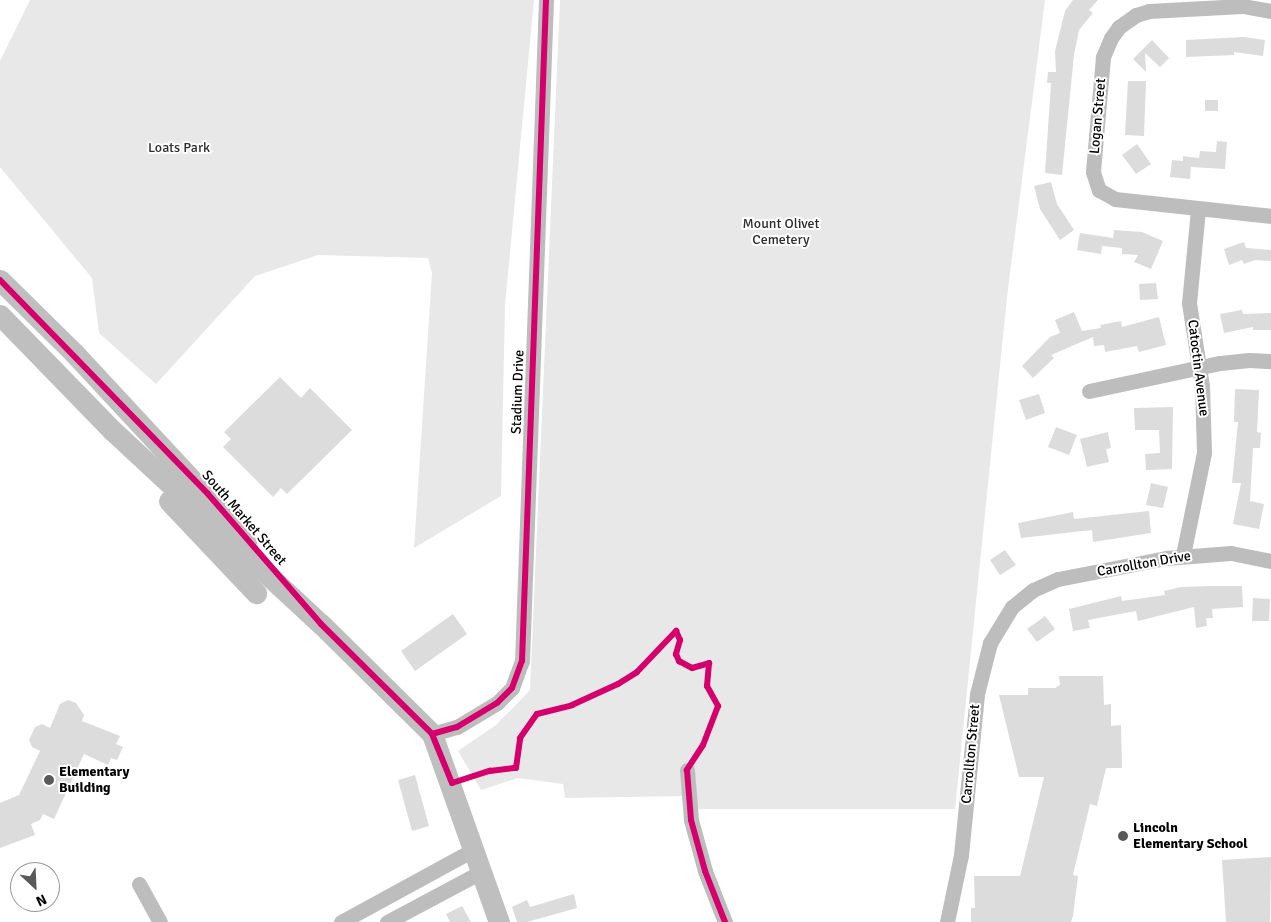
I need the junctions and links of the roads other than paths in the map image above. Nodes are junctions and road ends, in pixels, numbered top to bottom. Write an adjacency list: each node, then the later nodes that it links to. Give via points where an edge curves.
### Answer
1 (546, 0): 16 (street, Stadium Drive, via 522,661 512,688 497,703 457,727)
2 (1271, 11): 3 (street, Logan Street, via 1242,6 1149,11 1124,22 1114,32 1105,50 1093,172 1096,186 1114,199)
3 (1198, 210): 4 (street, Logan Street); 8 (street, Catoctin Avenue, via 1189,283)
4 (1271, 216)
5 (0, 280): 15 (main road, South Market Street, via 208,494)
6 (0, 315): 10 (main road, South Market Street)
7 (1271, 361): 8 (street, via 1249,360)
8 (1200, 367): 9 (street); 11 (street, Catoctin Avenue, via 1204,453)
9 (1089, 391)
10 (113, 431): 13 (main road, via 150,481); 15 (main road, South Market Street)
11 (1182, 555): 12 (street, Carrollton Drive, via 1231,553); 14 (street, Carrollton Drive, via 1058,579)
12 (1271, 562)
13 (256, 594)
14 (1022, 598): 26 (street, Carrollton Street, via 1004,618 990,643 977,694 961,855)
15 (320, 624): 16 (main road, South Market Street)
16 (432, 734): 18 (main road, South Market Street)
17 (687, 770): 25 (street, via 692,820 705,871)
18 (473, 850): 19 (main road, South Market Street); 22 (street)
19 (481, 872): 23 (street); 24 (main road, South Market Street)
20 (139, 884): 21 (street)
21 (160, 922)
22 (341, 922)
23 (387, 922)
24 (499, 922)
25 (725, 922)
26 (947, 922)

